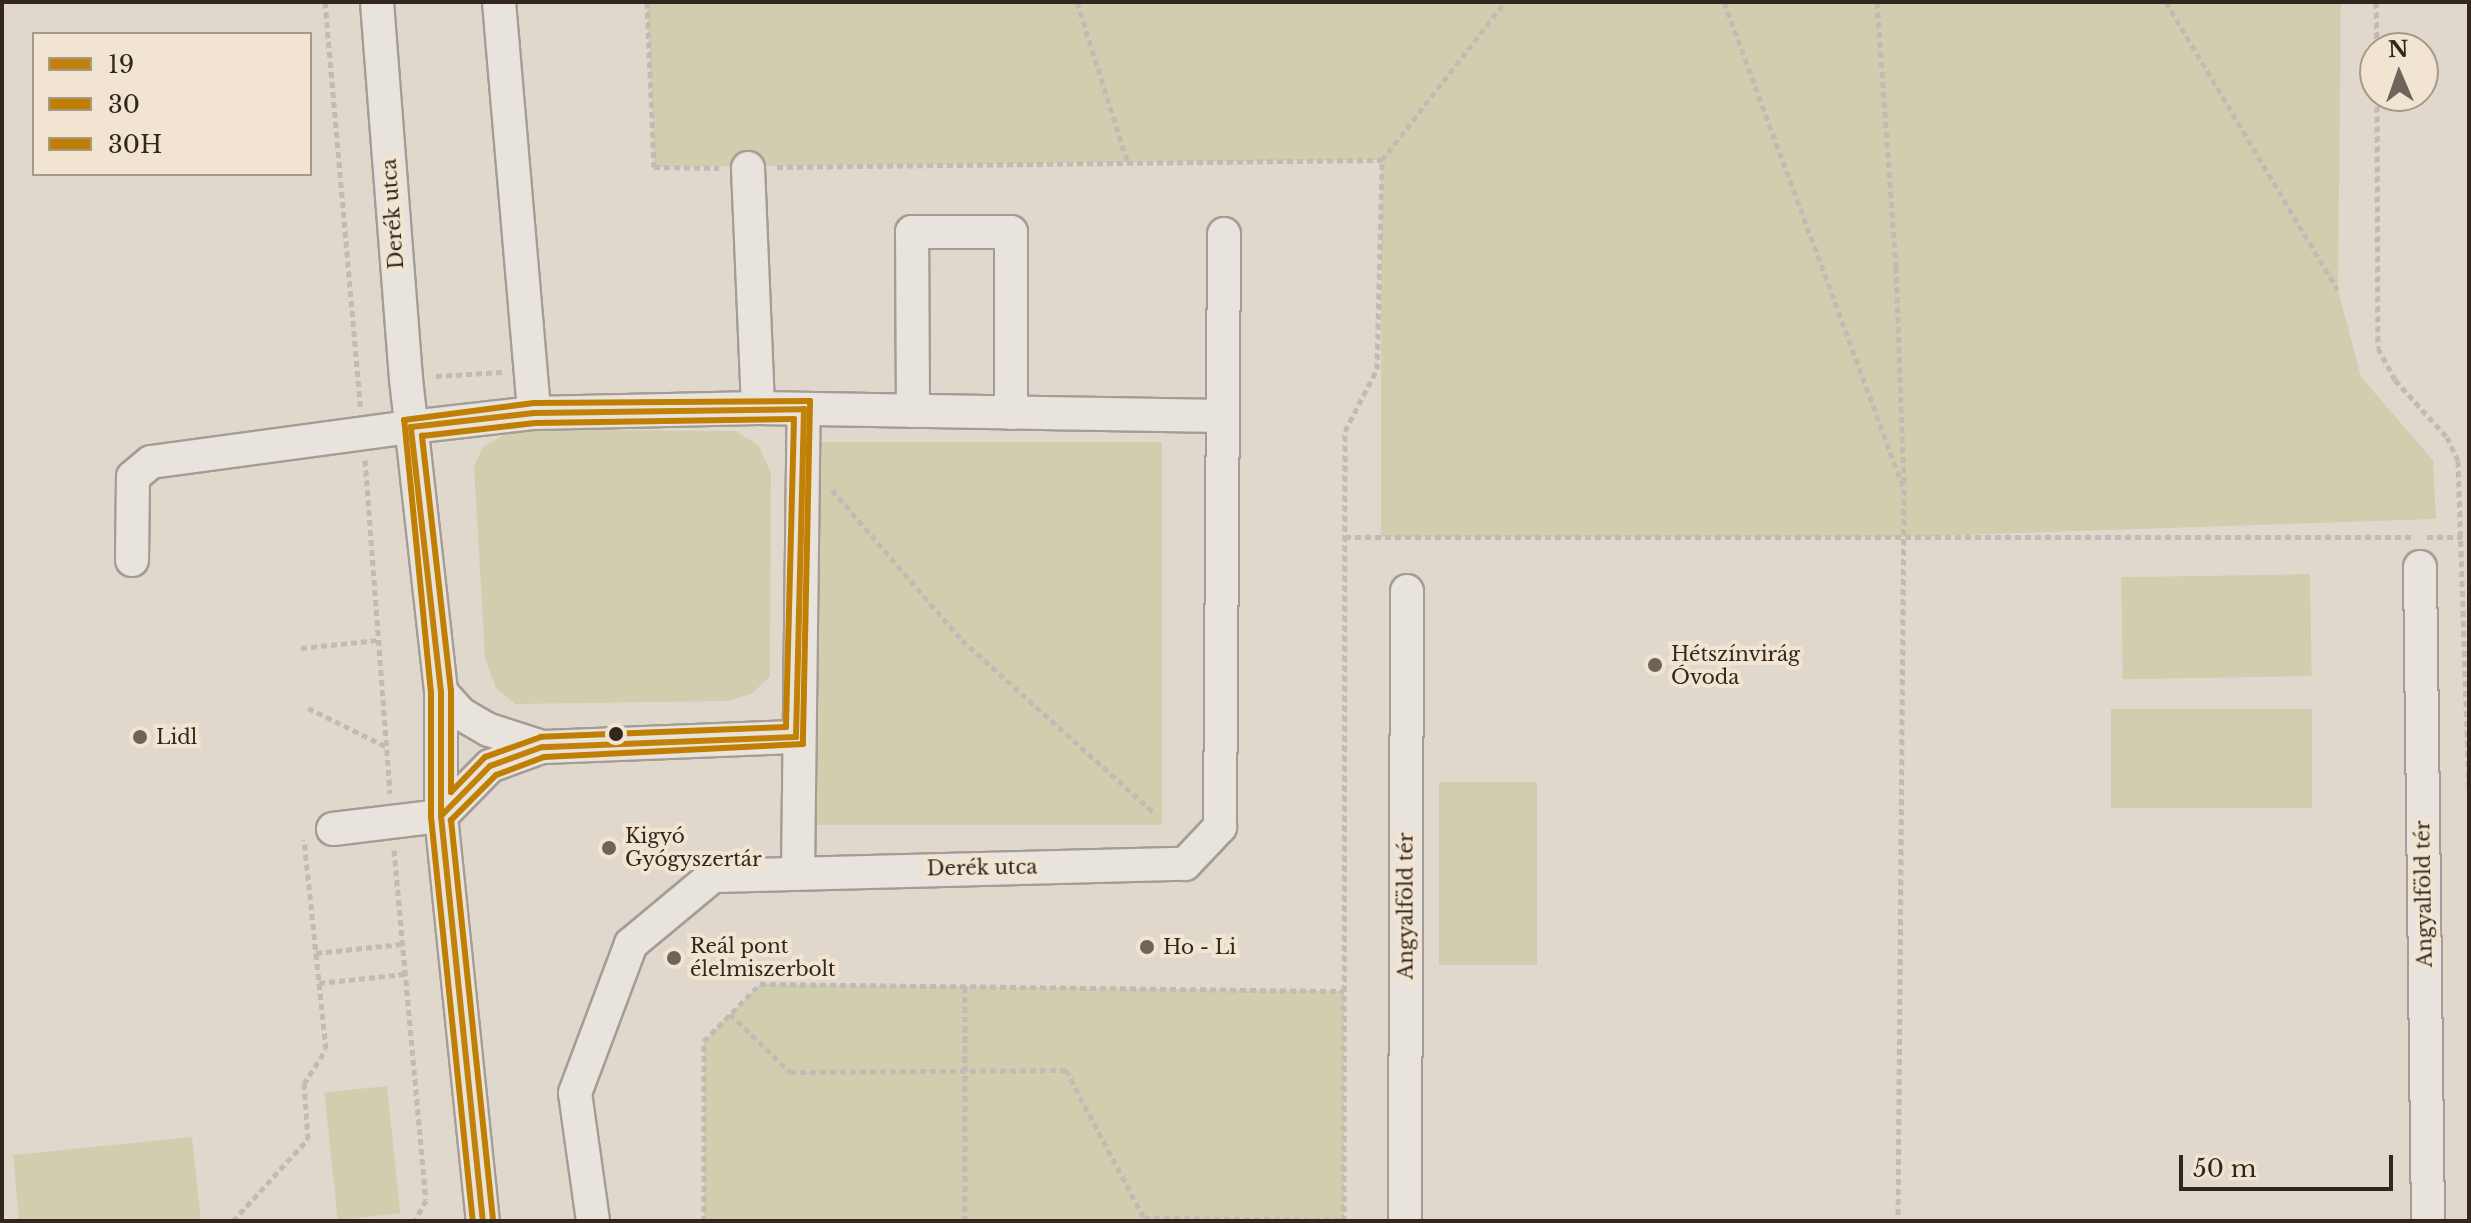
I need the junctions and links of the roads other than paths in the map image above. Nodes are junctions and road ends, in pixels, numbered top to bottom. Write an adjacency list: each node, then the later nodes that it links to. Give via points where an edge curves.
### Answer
1 (377, 2): 11 (street, Derék utca)
2 (499, 2): 8 (street)
3 (748, 168): 5 (street)
4 (1224, 234): 10 (street, Derék utca)
5 (758, 408): 6 (street); 8 (street)
6 (804, 409): 7 (street); 16 (street)
7 (913, 411): 9 (street); 9 (street, via 912,232 1011,232)
8 (534, 413): 11 (street)
9 (1011, 413): 10 (street)
10 (1223, 416): 20 (street, Derék utca, via 1220,827 1185,864)
11 (411, 427): 12 (street, via 151,462 133,477); 15 (street, Derék utca)
12 (132, 560)
13 (2420, 567): 24 (street, Angyalföld tér)
14 (1407, 591): 23 (street, Angyalföld tér)
15 (441, 692): 17 (street, via 461,714 489,730); 18 (street, Derék utca)
16 (796, 737): 17 (street); 20 (street)
17 (542, 747): 18 (street, via 490,766)
18 (441, 816): 19 (street); 21 (street, Derék utca)
19 (318, 830)
20 (798, 872): 22 (street, Derék utca, via 713,876 631,944 575,1093)
21 (483, 1221)
22 (593, 1221)
23 (1405, 1221)
24 (2428, 1221)

